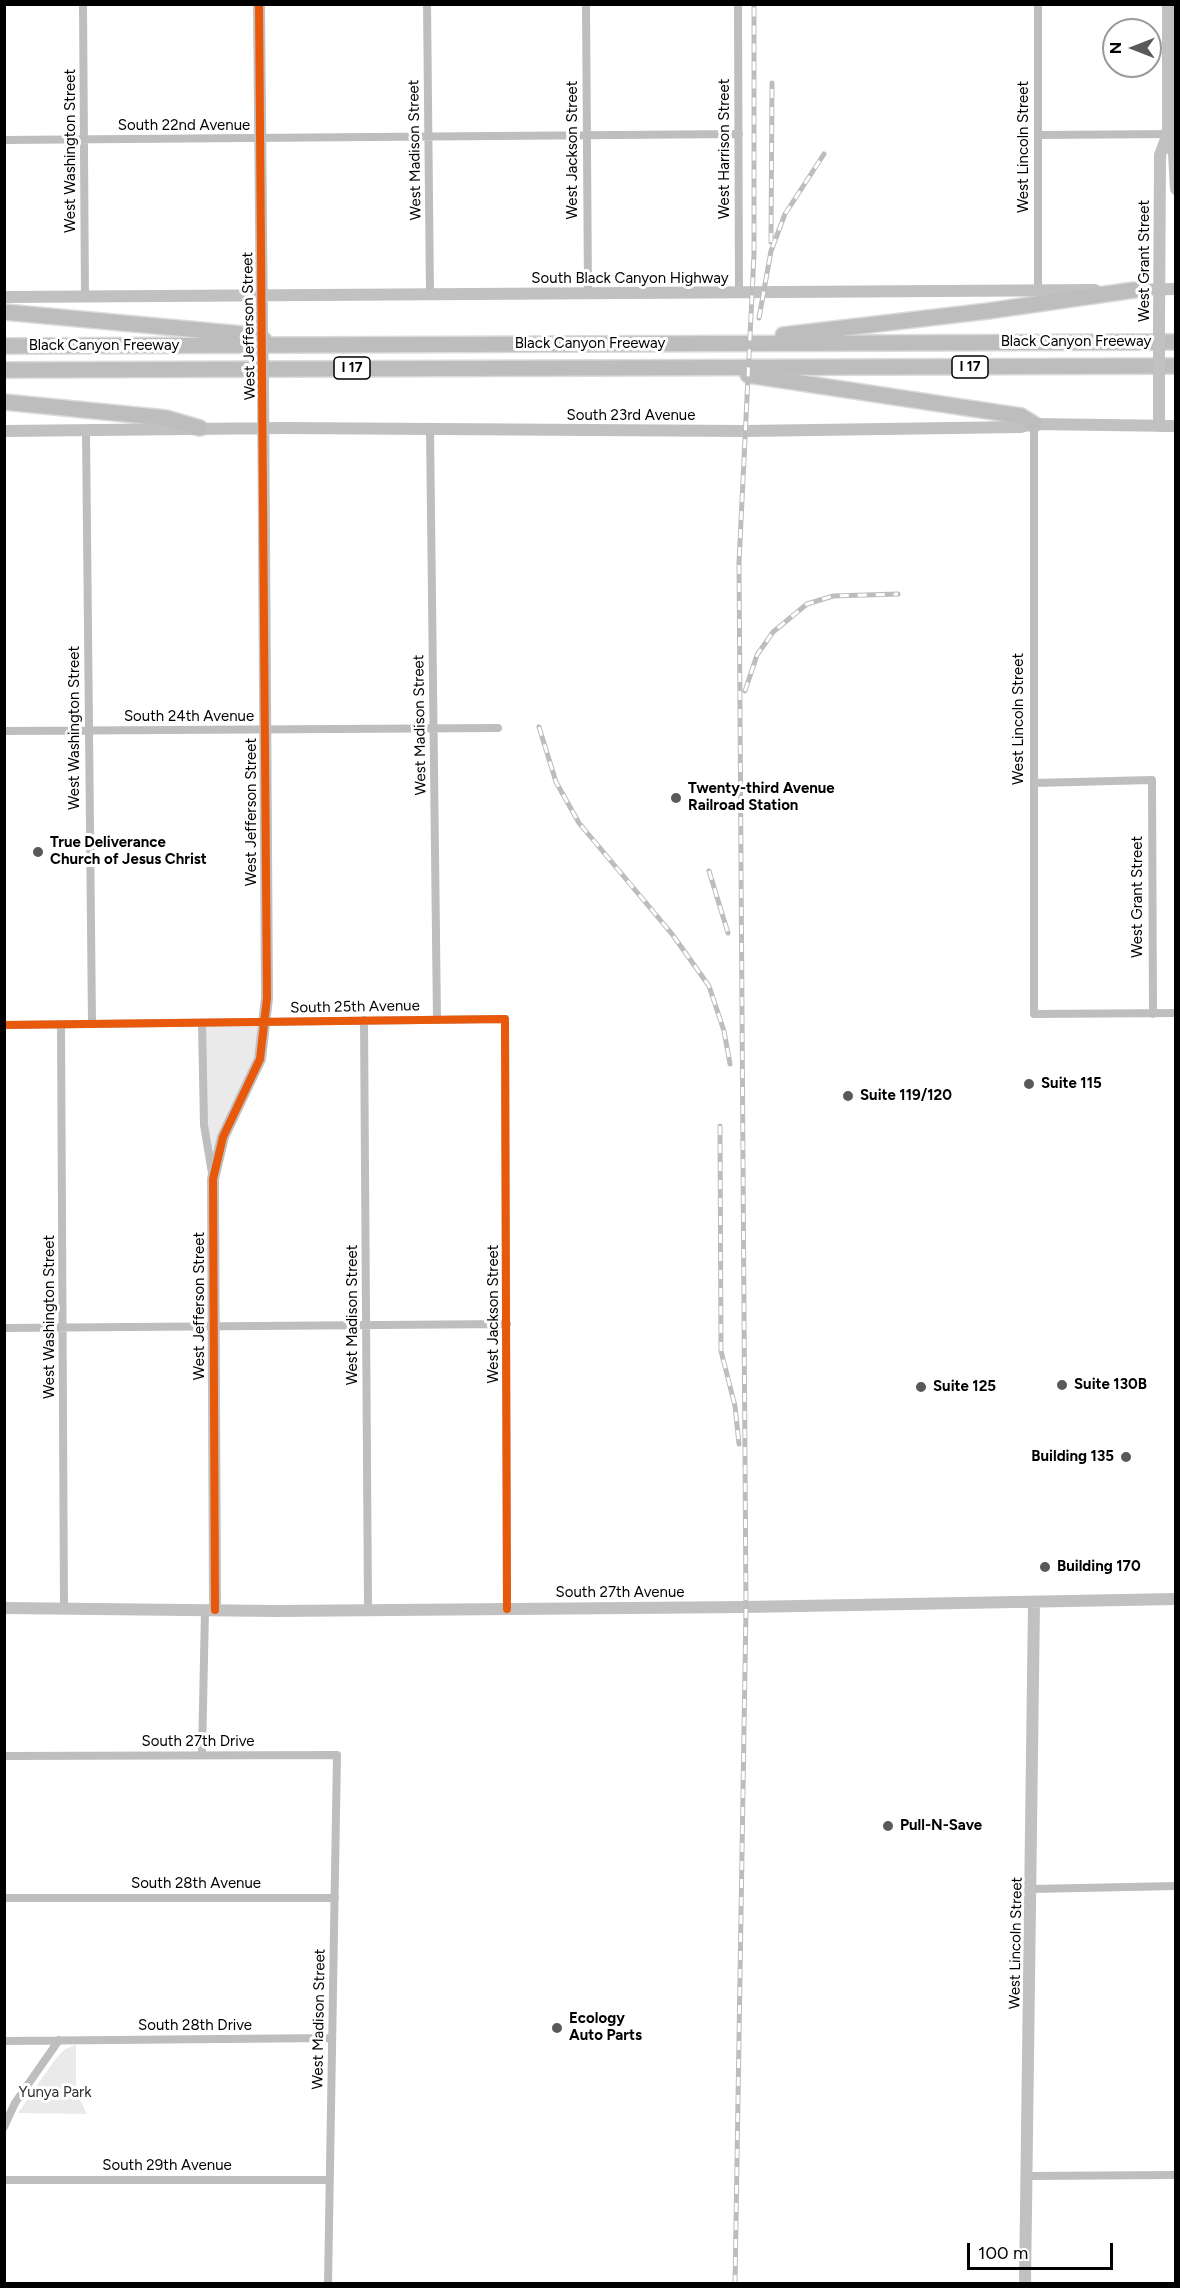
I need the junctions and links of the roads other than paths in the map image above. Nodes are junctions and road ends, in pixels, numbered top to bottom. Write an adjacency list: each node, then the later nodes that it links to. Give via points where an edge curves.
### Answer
1 (83, 4): 15 (street, West Washington Street)
2 (259, 4): 13 (main road, West Jefferson Street)
3 (427, 4): 12 (street, West Madison Street)
4 (586, 4): 11 (street, West Jackson Street)
5 (738, 4): 8 (street, West Harrison Street)
6 (1038, 4): 10 (street, West Lincoln Street)
7 (1168, 4): 9 (main road, West Grant Street)
8 (739, 134): 11 (street, South 22nd Avenue); 23 (street, West Harrison Street)
9 (1172, 134): 10 (street); 16 (main road, West Grant Street); 17 (main road, West Grant Street, via 1160,155)
10 (1039, 135): 19 (street, West Lincoln Street)
11 (587, 137): 12 (street, South 22nd Avenue); 22 (street, West Jackson Street)
12 (428, 138): 13 (street, South 22nd Avenue); 21 (street, West Madison Street)
13 (259, 139): 15 (street, South 22nd Avenue); 24 (main road, West Jefferson Street)
14 (4, 140): 15 (street, South 22nd Avenue)
15 (84, 140): 26 (street, West Washington Street)
16 (1176, 189)
17 (1159, 288): 18 (main road, South Black Canyon Highway); 20 (main road, South Black Canyon Highway); 37 (main road, West Grant Street, bridge)
18 (1176, 288)
19 (1038, 290): 20 (main road, South Black Canyon Highway); 23 (main road, South Black Canyon Highway)
20 (1134, 290): 29 (highway)
21 (430, 294): 22 (main road, South Black Canyon Highway); 24 (main road, South Black Canyon Highway)
22 (588, 294): 23 (main road, South Black Canyon Highway)
23 (739, 294)
24 (262, 295): 26 (main road, South Black Canyon Highway); 40 (main road, West Jefferson Street, bridge)
25 (4, 297): 26 (main road, South Black Canyon Highway)
26 (85, 297)
27 (4, 312): 30 (highway, via 242,334)
28 (1176, 342): 29 (highway, Black Canyon Freeway / I 17)
29 (708, 344): 30 (highway, Black Canyon Freeway / I 17)
30 (284, 345): 31 (highway, Black Canyon Freeway / I 17)
31 (4, 346)
32 (1176, 366): 33 (highway, Black Canyon Freeway / I 17)
33 (688, 367): 34 (highway, Black Canyon Freeway / I 17); 36 (highway, via 1021,416)
34 (4, 370)
35 (4, 402): 39 (highway, via 166,418)
36 (1034, 424): 37 (main road, South 23rd Avenue); 41 (main road, South 23rd Avenue, via 746,431); 49 (street, West Lincoln Street)
37 (1159, 426): 38 (main road, South 23rd Avenue)
38 (1176, 426)
39 (200, 428): 40 (main road, South 23rd Avenue); 43 (main road, South 23rd Avenue)
40 (263, 428): 41 (main road, South 23rd Avenue); 46 (main road, West Jefferson Street)
41 (430, 430): 45 (street, West Madison Street)
42 (4, 431): 43 (main road, South 23rd Avenue)
43 (86, 432): 48 (street, West Washington Street)
44 (498, 728): 45 (street, South 24th Avenue)
45 (434, 729): 46 (street, South 24th Avenue); 54 (street, West Madison Street)
46 (265, 730): 48 (street, South 24th Avenue); 55 (main road, West Jefferson Street)
47 (4, 731): 48 (street, South 24th Avenue)
48 (89, 731): 57 (street, West Washington Street)
49 (1034, 783): 51 (street, West Lincoln Street, via 1034,1014); 51 (street, West Grant Street, via 1152,780)
50 (1176, 1013): 51 (street)
51 (1153, 1014)
52 (505, 1018): 54 (street, South 25th Avenue); 61 (street, West Jackson Street)
53 (364, 1020): 54 (street, South 25th Avenue); 55 (street, South 25th Avenue); 62 (street, West Madison Street)
54 (437, 1020)
55 (265, 1022): 56 (street, South 25th Avenue); 60 (main road, West Jefferson Street, via 260,1059 223,1137)
56 (202, 1023): 57 (street, South 25th Avenue); 60 (street, West Jefferson Street, via 205,1138)
57 (92, 1024): 59 (street, South 25th Avenue)
58 (4, 1025): 59 (street, South 25th Avenue)
59 (61, 1025): 65 (street, West Washington Street)
60 (213, 1179): 63 (main road, West Jefferson Street)
61 (507, 1324): 62 (street); 71 (street, West Jackson Street)
62 (366, 1325): 63 (street); 70 (street, West Madison Street)
63 (214, 1327): 65 (street); 72 (main road, West Jefferson Street)
64 (4, 1328): 65 (street)
65 (63, 1328): 69 (street, West Washington Street)
66 (1176, 1599): 67 (main road, South 27th Avenue)
67 (1034, 1602): 71 (main road, South 27th Avenue); 77 (main road, West Lincoln Street)
68 (4, 1608): 69 (main road, South 27th Avenue)
69 (64, 1609): 72 (main road, South 27th Avenue)
70 (368, 1609): 71 (main road, South 27th Avenue); 72 (main road, South 27th Avenue)
71 (507, 1609)
72 (210, 1610): 73 (street, West Jefferson Street)
73 (202, 1755): 74 (street, South 27th Drive); 75 (street, South 27th Drive)
74 (337, 1755): 79 (street, West Madison Street)
75 (4, 1756)
76 (1176, 1886): 77 (street)
77 (1032, 1889): 85 (main road, West Lincoln Street)
78 (4, 1898): 79 (street, South 28th Avenue)
79 (334, 1898): 80 (street, West Madison Street)
80 (332, 2038): 81 (street, South 28th Drive); 87 (street, West Madison Street)
81 (59, 2040): 82 (street, South 28th Drive); 83 (street, via 15,2103)
82 (4, 2041)
83 (4, 2127)
84 (1176, 2175): 85 (street)
85 (1027, 2176): 89 (main road, West Lincoln Street)
86 (4, 2180): 87 (street, South 29th Avenue)
87 (329, 2180): 88 (street, West Madison Street)
88 (328, 2283)
89 (1025, 2283)

